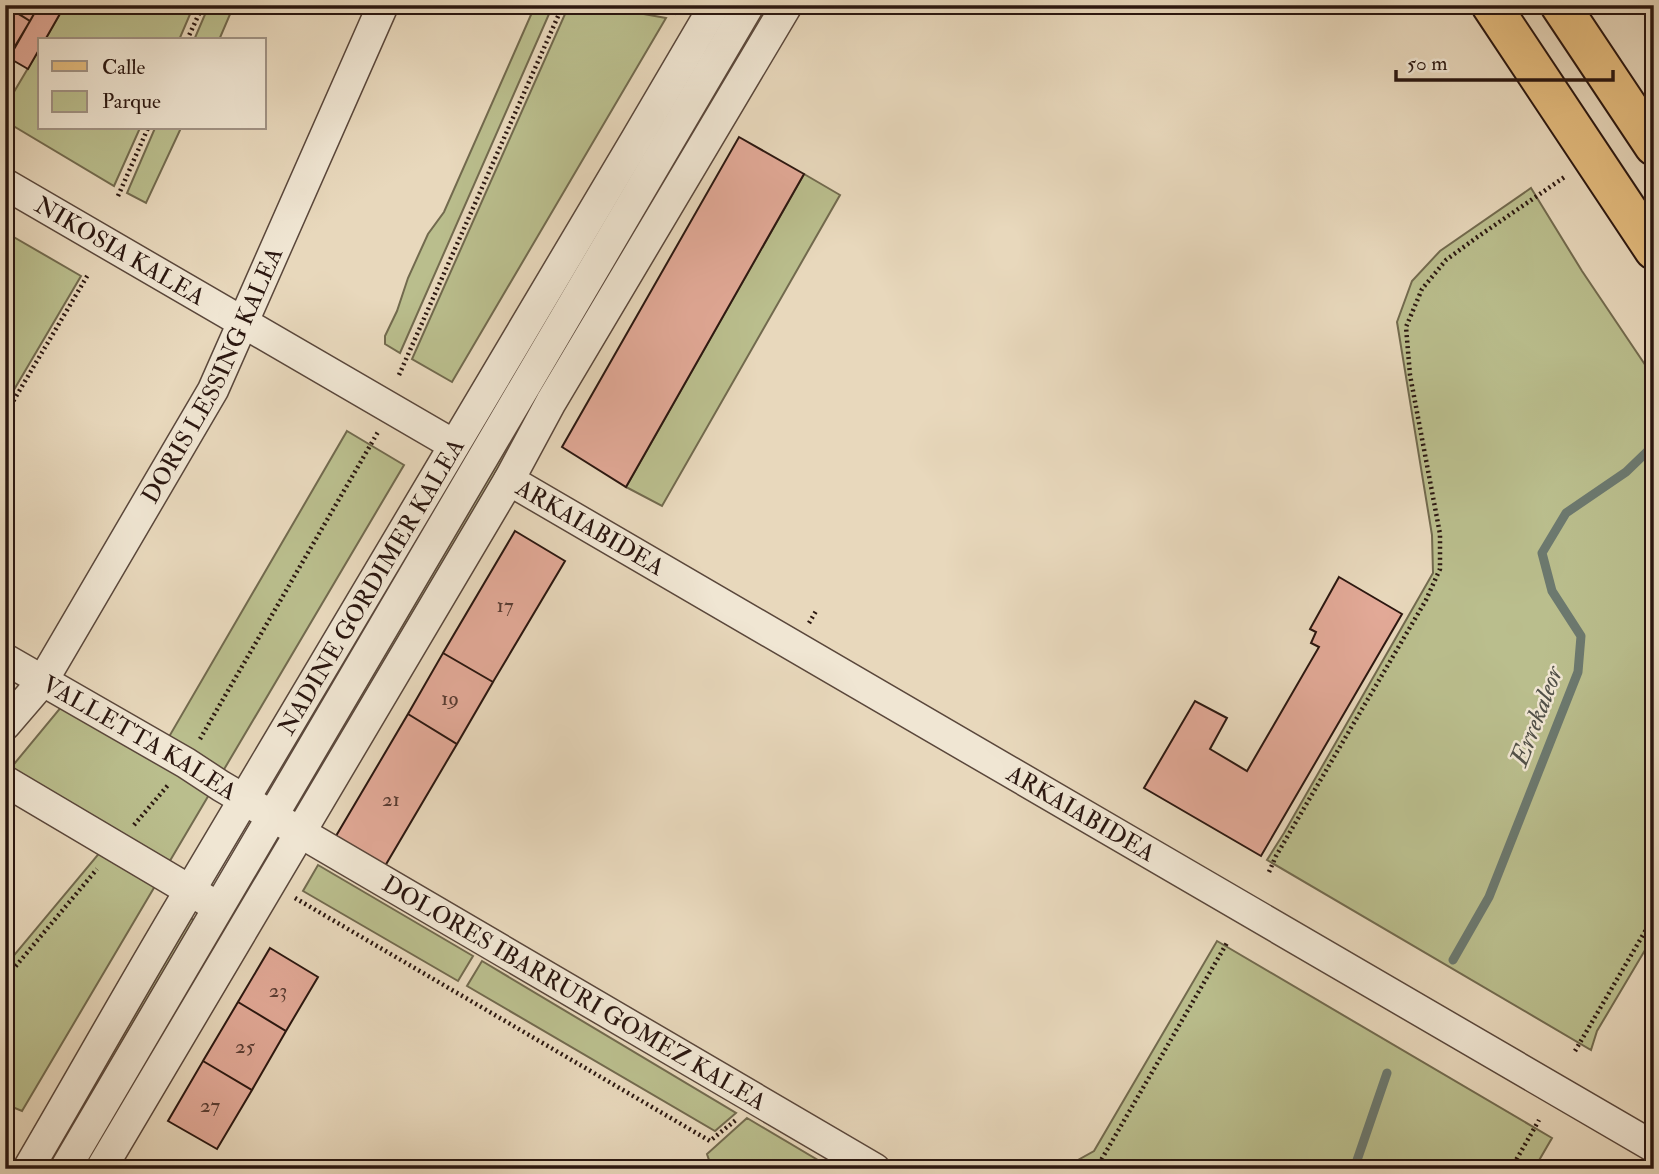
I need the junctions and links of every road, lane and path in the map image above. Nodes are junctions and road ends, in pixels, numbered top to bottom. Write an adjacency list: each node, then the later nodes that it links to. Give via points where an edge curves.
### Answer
1 (202, 5): 11 (path)
2 (383, 5): 19 (street, DORIS LESSING KALEA)
3 (563, 5): 20 (path)
4 (627, 5): 10 (path)
5 (715, 5): 23 (street, NADINE GORDIMER KALEA)
6 (750, 5): 31 (street, NADINE GORDIMER KALEA)
7 (787, 5): 24 (street)
8 (1491, 5): 17 (main road)
9 (1560, 5): 13 (main road)
10 (676, 13)
11 (188, 38)
12 (147, 130): 16 (path)
13 (1654, 146)
14 (5, 184): 19 (street, NIKOSIA KALEA)
15 (1550, 187): 34 (path, via 1446,260 1422,289 1411,314 1406,327 1410,375 1440,534 1440,569)
16 (118, 196)
17 (1654, 250)
18 (89, 274): 22 (path)
19 (243, 323): 21 (street, NIKOSIA KALEA); 26 (street, DORIS LESSING KALEA, via 213,390)
20 (399, 374)
21 (392, 409): 23 (street, NIKOSIA KALEA); 28 (path)
22 (5, 415)
23 (454, 445): 30 (street, NADINE GORDIMER KALEA)
24 (509, 480): 32 (street); 44 (street, ARKAIABIDEA)
25 (5, 659): 26 (street, VALLETTA KALEA)
26 (42, 682): 27 (street, DORIS LESSING KALEA); 28 (street, VALLETTA KALEA)
27 (5, 725)
28 (186, 763): 30 (street, VALLETTA KALEA); 33 (path)
29 (5, 780): 33 (street)
30 (245, 799): 31 (street, VALLETTA KALEA); 36 (street, NADINE GORDIMER KALEA)
31 (273, 815): 32 (street, DOLORES IBARRURI GOMEZ KALEA); 37 (street, NADINE GORDIMER KALEA)
32 (301, 831): 35 (street); 42 (street, DOLORES IBARRURI GOMEZ KALEA)
33 (116, 846): 36 (street); 40 (path)
34 (1269, 872)
35 (270, 883): 42 (path, via 710,1141); 47 (street)
36 (190, 891): 37 (street); 45 (street, NADINE GORDIMER KALEA)
37 (219, 907): 46 (street, NADINE GORDIMER KALEA)
38 (1654, 916): 41 (path)
39 (1228, 941): 49 (path)
40 (5, 979)
41 (1575, 1051)
42 (759, 1100): 48 (street, DOLORES IBARRURI GOMEZ KALEA)
43 (1539, 1120): 50 (path)
44 (1654, 1147)
45 (28, 1169)
46 (65, 1169)
47 (101, 1169)
48 (875, 1169)
49 (1096, 1169)
50 (1511, 1169)

